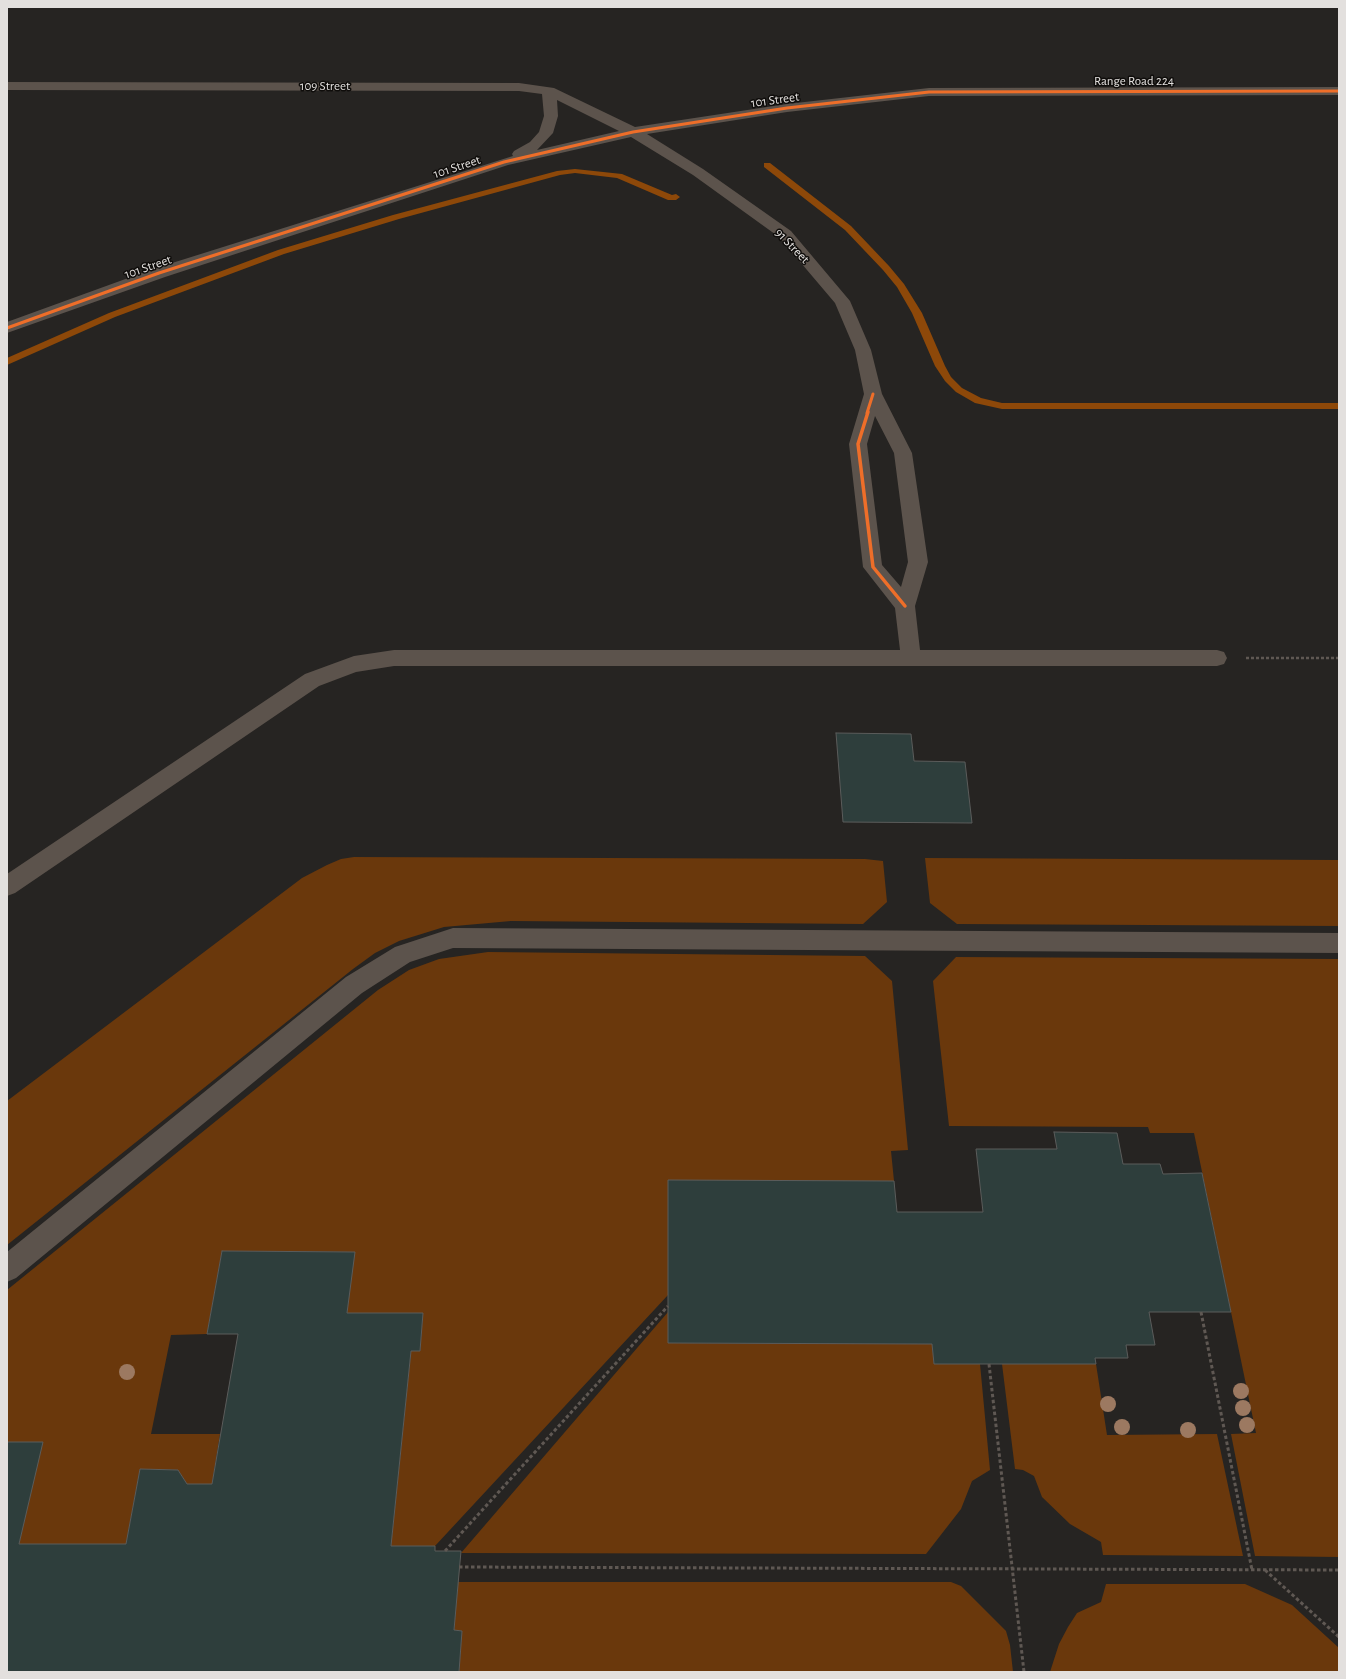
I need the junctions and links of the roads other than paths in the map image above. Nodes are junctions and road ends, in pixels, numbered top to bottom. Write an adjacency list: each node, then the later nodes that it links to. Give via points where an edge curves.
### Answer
1 (7, 86): 2 (street, 109 Street, via 505,87)
2 (549, 91): 5 (street, 109 Street); 6 (street, via 550,116 546,133 536,145)
3 (1339, 91): 4 (street, Range Road 224)
4 (929, 92): 5 (street, 101 Street, via 787,108)
5 (633, 132): 6 (street, 101 Street); 8 (street, 91 Street, via 698,172 785,234 842,301 863,350)
6 (504, 162): 7 (street, 101 Street, via 160,273)
7 (7, 328)
8 (872, 394): 9 (street, via 903,453 918,562); 9 (street, via 858,444 873,567)
9 (905, 606): 10 (street)
10 (911, 658): 11 (street); 12 (street, via 394,658 354,664 312,680)
11 (1217, 658)
12 (7, 886)
13 (1339, 943): 14 (street, via 452,938 403,954 354,985)
14 (7, 1269)

